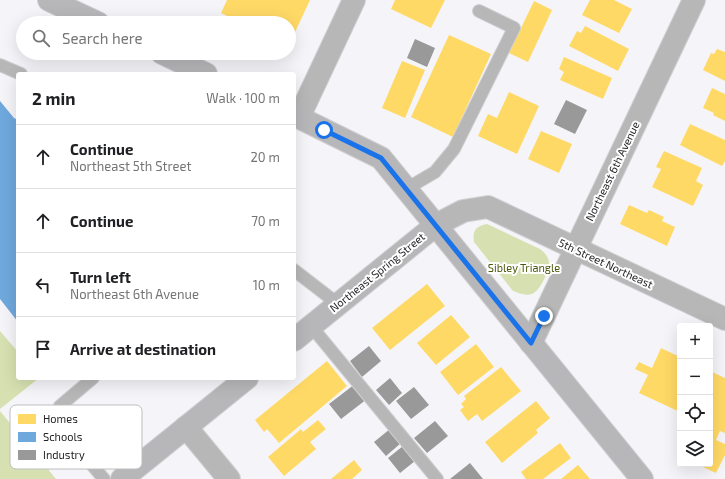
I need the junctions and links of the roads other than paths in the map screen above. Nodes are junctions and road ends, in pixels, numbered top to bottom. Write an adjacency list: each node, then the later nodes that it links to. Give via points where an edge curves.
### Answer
1 (50, 0): 5 (street)
2 (354, 0): 10 (street)
3 (694, 0): 14 (street, Northeast 6th Avenue)
4 (479, 11): 11 (lane, via 514,28 454,149 435,172)
5 (83, 16)
6 (177, 60): 9 (street)
7 (0, 65): 8 (lane)
8 (16, 72)
9 (202, 72)
10 (296, 119): 11 (street, via 381,158)
11 (406, 189): 13 (street)
12 (488, 207): 13 (street, Northeast Spring Street, via 463,211); 14 (street, 5th Street Northeast)
13 (436, 225): 16 (street, Northeast Spring Street); 20 (street)
14 (575, 248): 17 (street, 5th Street Northeast); 20 (street, Northeast 6th Avenue)
15 (296, 272): 16 (lane)
16 (338, 304): 18 (street, Northeast Spring Street)
17 (725, 319)
18 (311, 326): 19 (street, Northeast Spring Street); 31 (lane)
19 (296, 338)
20 (531, 343): 32 (street)
21 (91, 380): 23 (lane)
22 (245, 380): 24 (street)
23 (61, 405)
24 (186, 427): 25 (street); 30 (street)
25 (142, 463)
26 (96, 469): 28 (lane)
27 (134, 469): 29 (street)
28 (104, 479)
29 (122, 479)
30 (229, 479)
31 (437, 479)
32 (642, 479)

